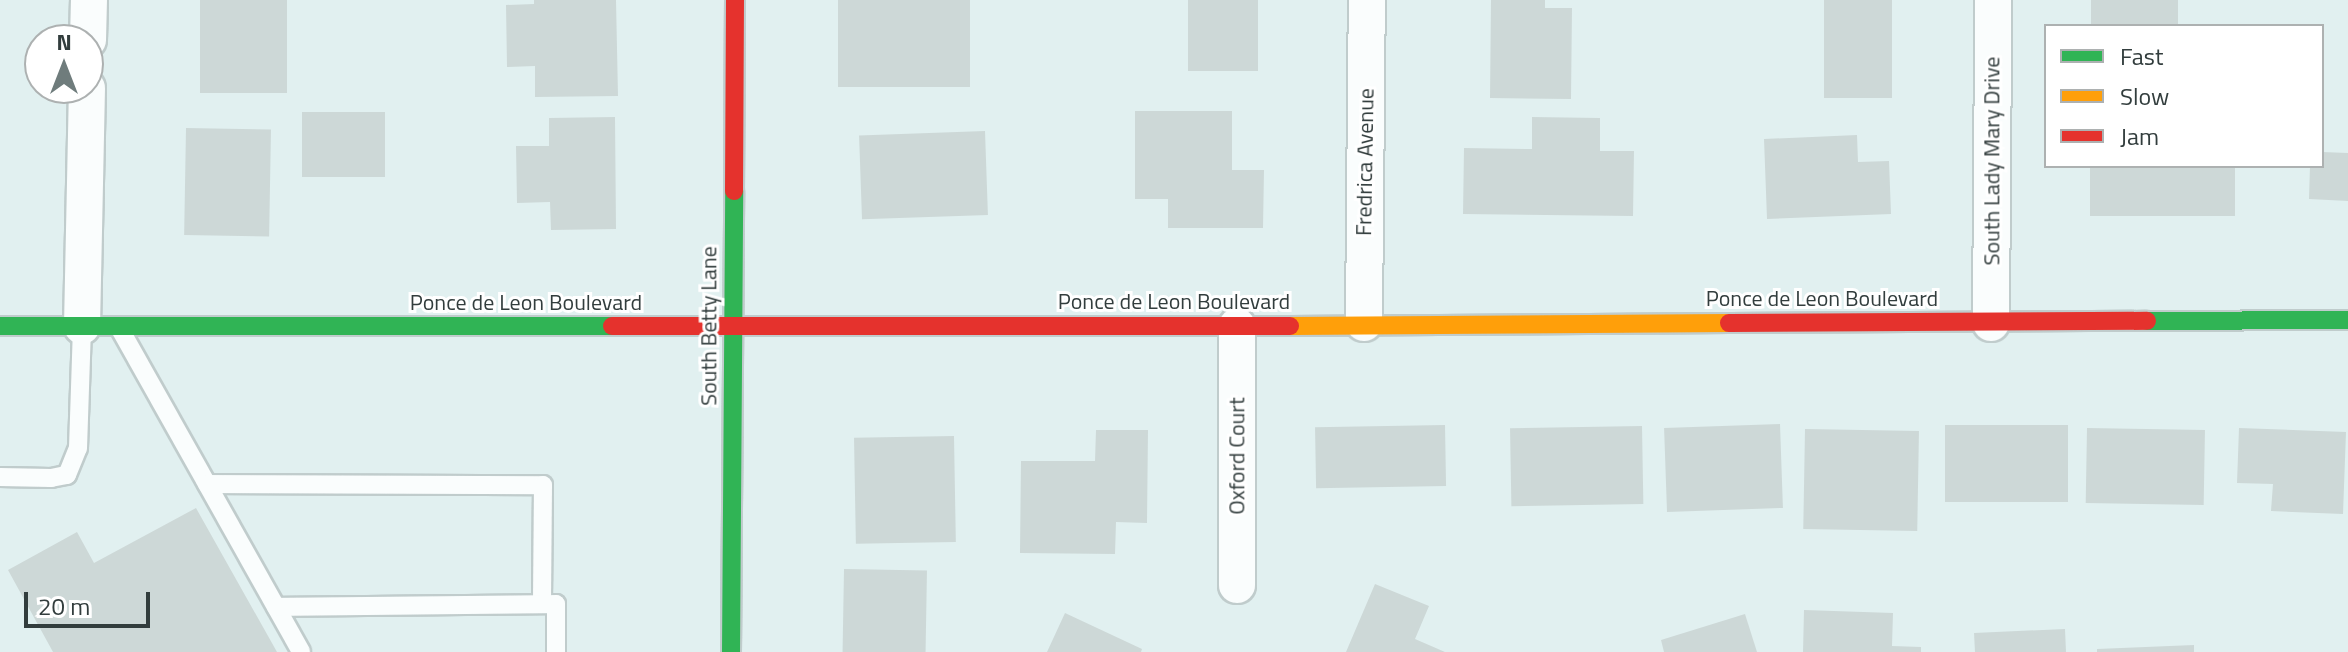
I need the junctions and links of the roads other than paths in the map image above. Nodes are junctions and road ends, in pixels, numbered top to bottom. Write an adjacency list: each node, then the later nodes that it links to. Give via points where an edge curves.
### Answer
1 (89, 0): 5 (street)
2 (735, 0): 14 (street, South Betty Lane)
3 (1367, 0): 8 (street, Fredrica Avenue)
4 (1993, 0): 9 (street, South Lady Mary Drive)
5 (88, 24)
6 (87, 104): 11 (street)
7 (2348, 320): 9 (street, Ponce de Leon Boulevard)
8 (1364, 323): 9 (street, Ponce de Leon Boulevard); 12 (street, Ponce de Leon Boulevard)
9 (1991, 323)
10 (0, 326): 11 (street, Ponce de Leon Boulevard)
11 (82, 326): 13 (street, Ponce de Leon Boulevard); 15 (lane, via 78,448 67,475)
12 (1237, 326): 14 (street, Ponce de Leon Boulevard); 17 (street, Oxford Court)
13 (118, 327): 14 (street, Ponce de Leon Boulevard); 16 (lane)
14 (734, 327): 22 (street, South Betty Lane)
15 (0, 477)
16 (207, 484): 18 (lane, via 543,485); 19 (lane)
17 (1237, 585)
18 (542, 604): 19 (lane); 21 (lane, via 556,604)
19 (276, 607): 20 (lane)
20 (301, 652)
21 (556, 652)
22 (731, 652)

